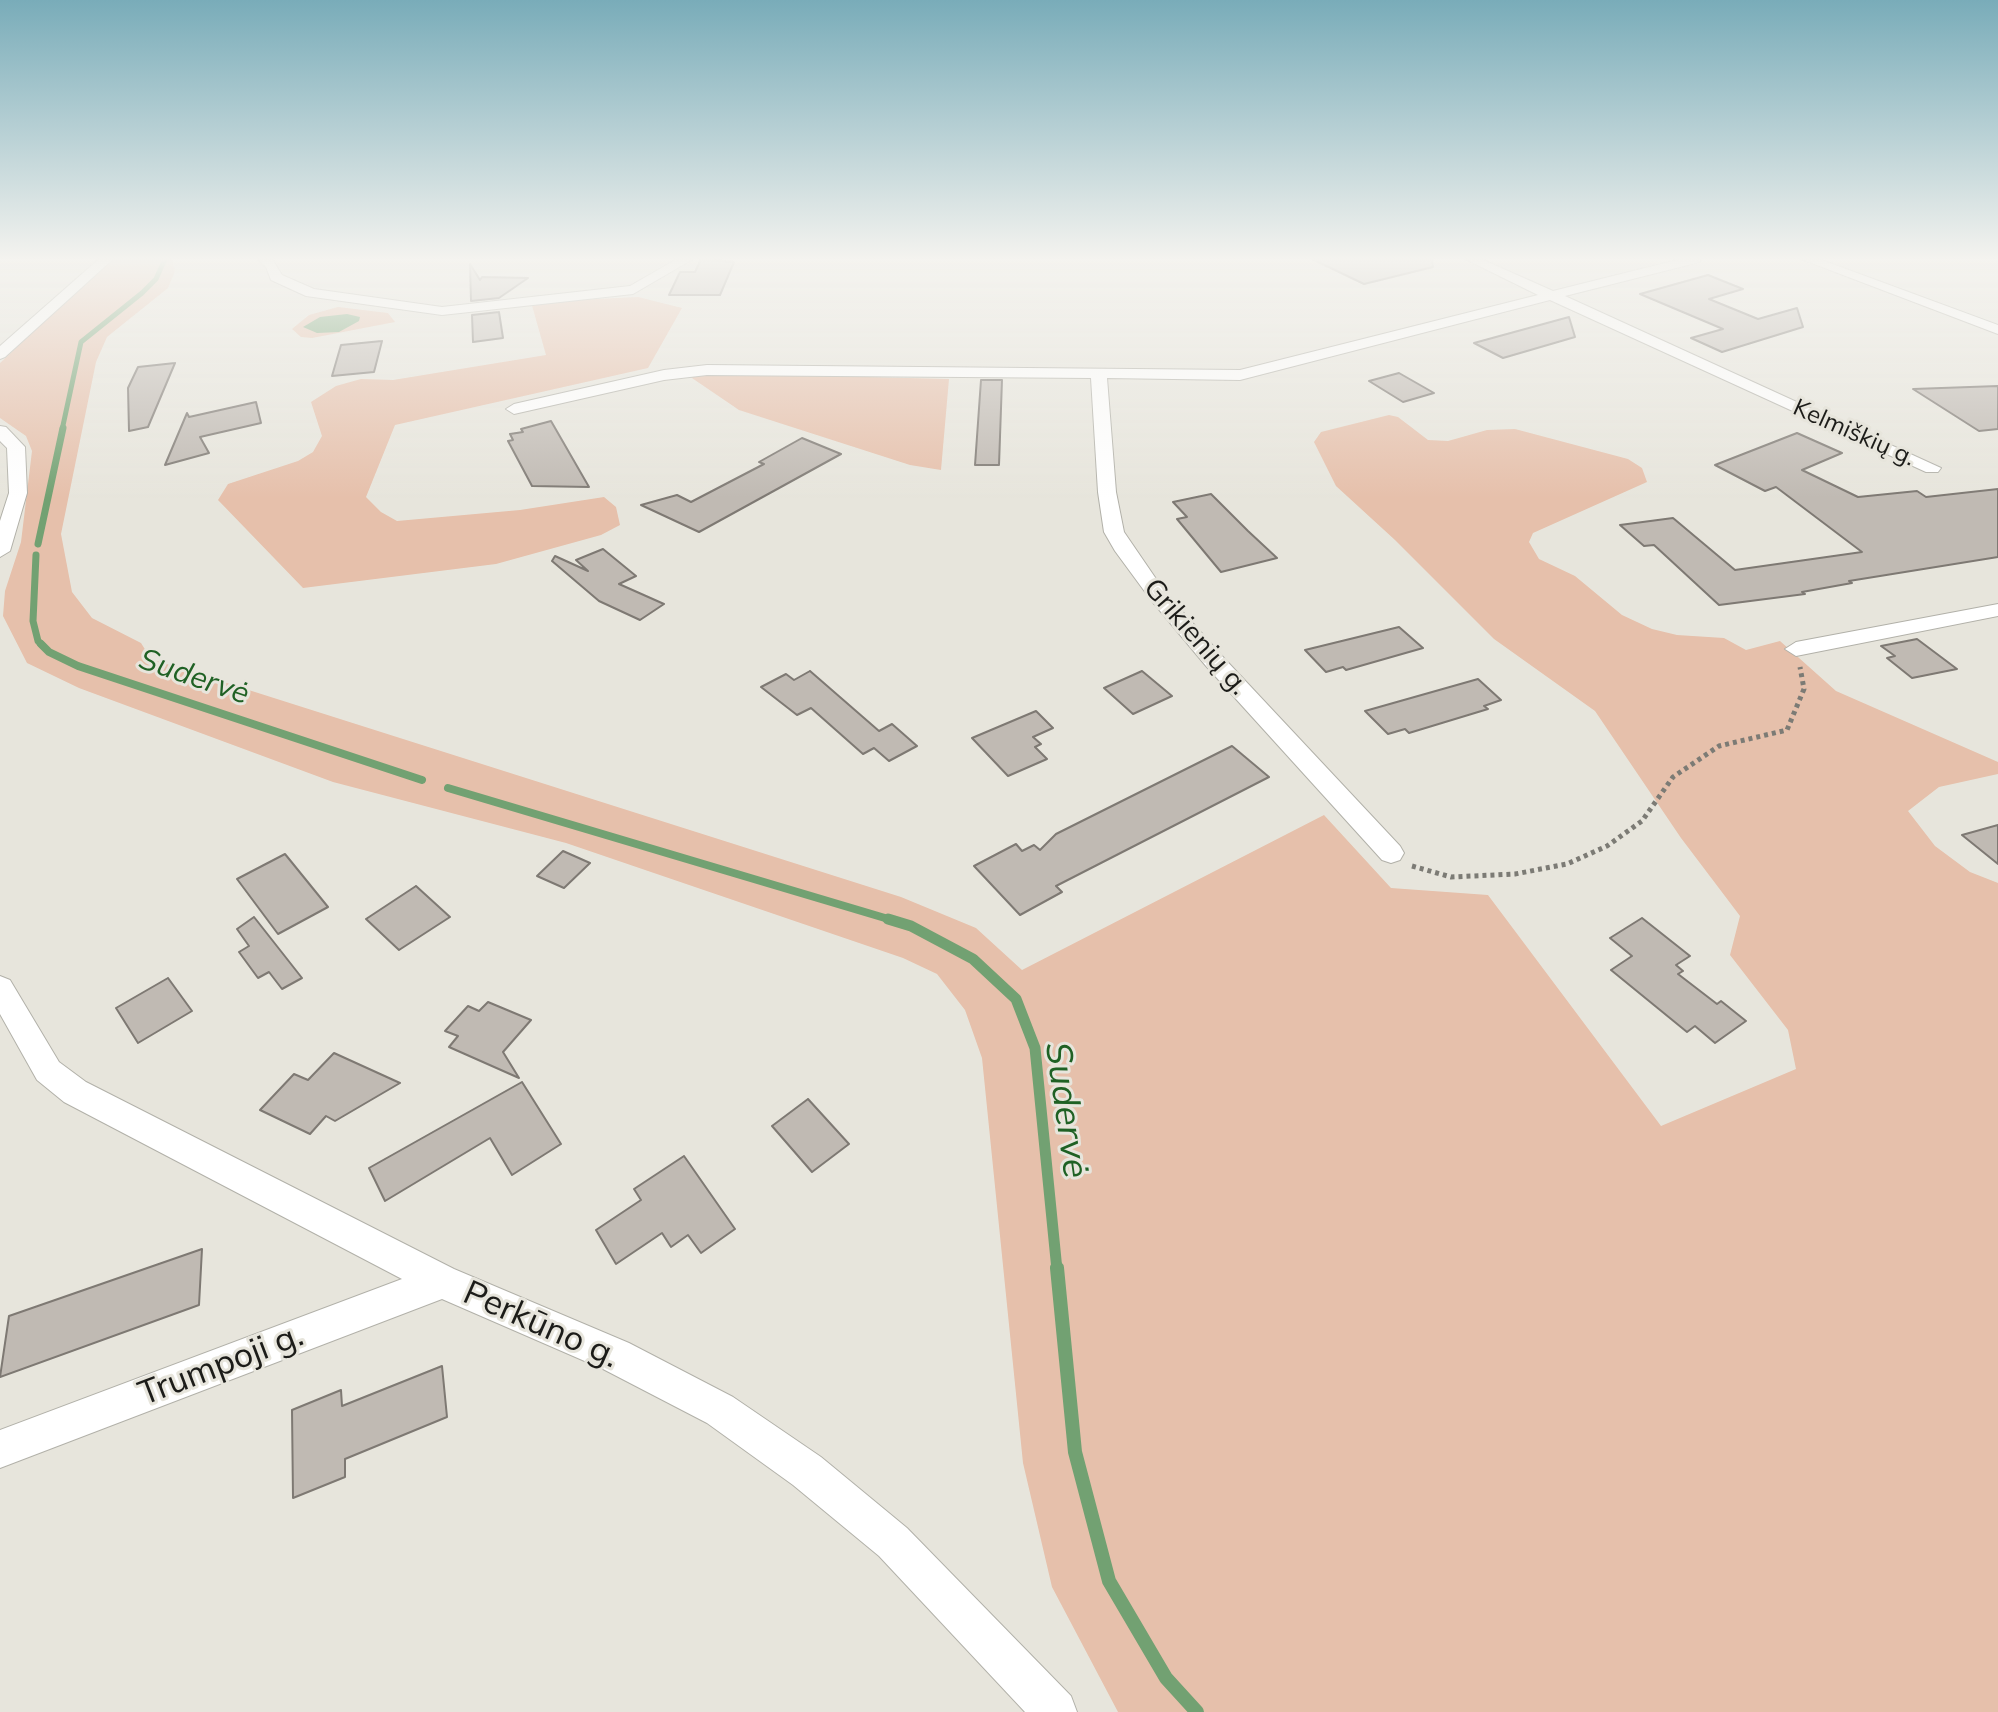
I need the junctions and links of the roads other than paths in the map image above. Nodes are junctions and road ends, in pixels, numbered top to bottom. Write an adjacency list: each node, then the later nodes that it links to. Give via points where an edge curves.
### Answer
1 (17, 339): 4 (street)
2 (1388, 339): 5 (street, via 1265,371)
3 (1648, 339): 8 (street, Kelmiškių g.)
4 (0, 354)
5 (1099, 375): 6 (street, via 707,370); 12 (street, Grikienių g., via 1107,492 1114,532 1125,551 1214,661)
6 (514, 409)
7 (0, 431): 9 (street, via 16,447 18,493)
8 (1932, 468)
9 (0, 551)
10 (1998, 610): 11 (street)
11 (1796, 649)
12 (1391, 853)
13 (0, 988): 14 (street, Perkūno g., via 48,1071 75,1092)
14 (442, 1281): 15 (street, Trumpoji g.); 16 (street, Perkūno g., via 616,1356 720,1410 807,1471 893,1542)
15 (0, 1449)
16 (1055, 1712)

